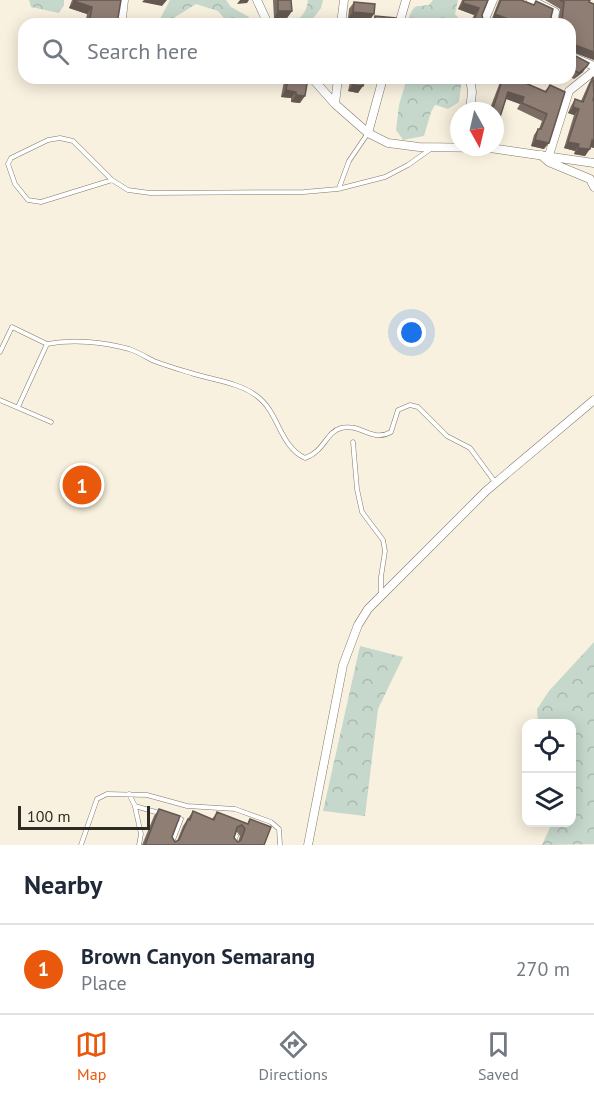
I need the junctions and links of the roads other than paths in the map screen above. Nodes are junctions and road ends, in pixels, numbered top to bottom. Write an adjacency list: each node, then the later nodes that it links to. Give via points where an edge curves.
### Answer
1 (124, 0): 7 (street)
2 (257, 0): 8 (street)
3 (344, 0): 9 (street)
4 (406, 0): 10 (street)
5 (491, 0): 11 (street)
6 (531, 0): 12 (street, via 555,12)
7 (123, 18)
8 (264, 18)
9 (342, 18)
10 (401, 18)
11 (485, 18)
12 (554, 18)
13 (576, 58): 14 (street)
14 (594, 66)
15 (594, 71): 27 (street, via 569,92)
16 (317, 84): 21 (street)
17 (337, 84): 21 (street)
18 (381, 84): 22 (street)
19 (471, 84): 20 (street)
20 (471, 102)
21 (335, 104): 22 (street)
22 (368, 133): 23 (street, via 388,142); 31 (lane, via 349,160)
23 (435, 147): 24 (street); 31 (lane, via 385,177)
24 (450, 147)
25 (504, 150): 26 (street)
26 (540, 154): 27 (street); 30 (street, via 549,162 590,179)
27 (549, 155): 28 (street)
28 (594, 163)
29 (112, 180): 29 (lane, via 41,202 28,200 20,192 8,164 10,158 60,138 73,141); 31 (lane, via 128,190 150,193)
30 (594, 187)
31 (338, 189)
32 (47, 344): 33 (lane, via 12,327); 36 (lane); 39 (lane, via 98,343 128,349 246,390 265,403 290,447 305,458 318,452 342,428 359,429 378,437 386,435 392,432 398,410 410,405 418,407 447,436 470,448)
33 (0, 352)
34 (0, 400): 36 (lane)
35 (594, 400): 39 (street)
36 (18, 407): 37 (lane)
37 (51, 423)
38 (353, 442): 40 (lane, via 362,512 383,540 385,550)
39 (495, 483): 40 (street)
40 (381, 596): 51 (street, via 358,625 344,665)
41 (129, 795): 42 (lane); 46 (lane, via 106,794 97,799); 50 (lane, via 147,795 187,806 236,809 271,822 279,829)
42 (135, 807): 43 (lane); 47 (lane, via 141,834)
43 (161, 814)
44 (171, 816): 48 (lane, via 181,819)
45 (236, 836): 49 (lane)
46 (81, 845)
47 (139, 845)
48 (171, 845)
49 (232, 845)
50 (280, 845)
51 (308, 845)

